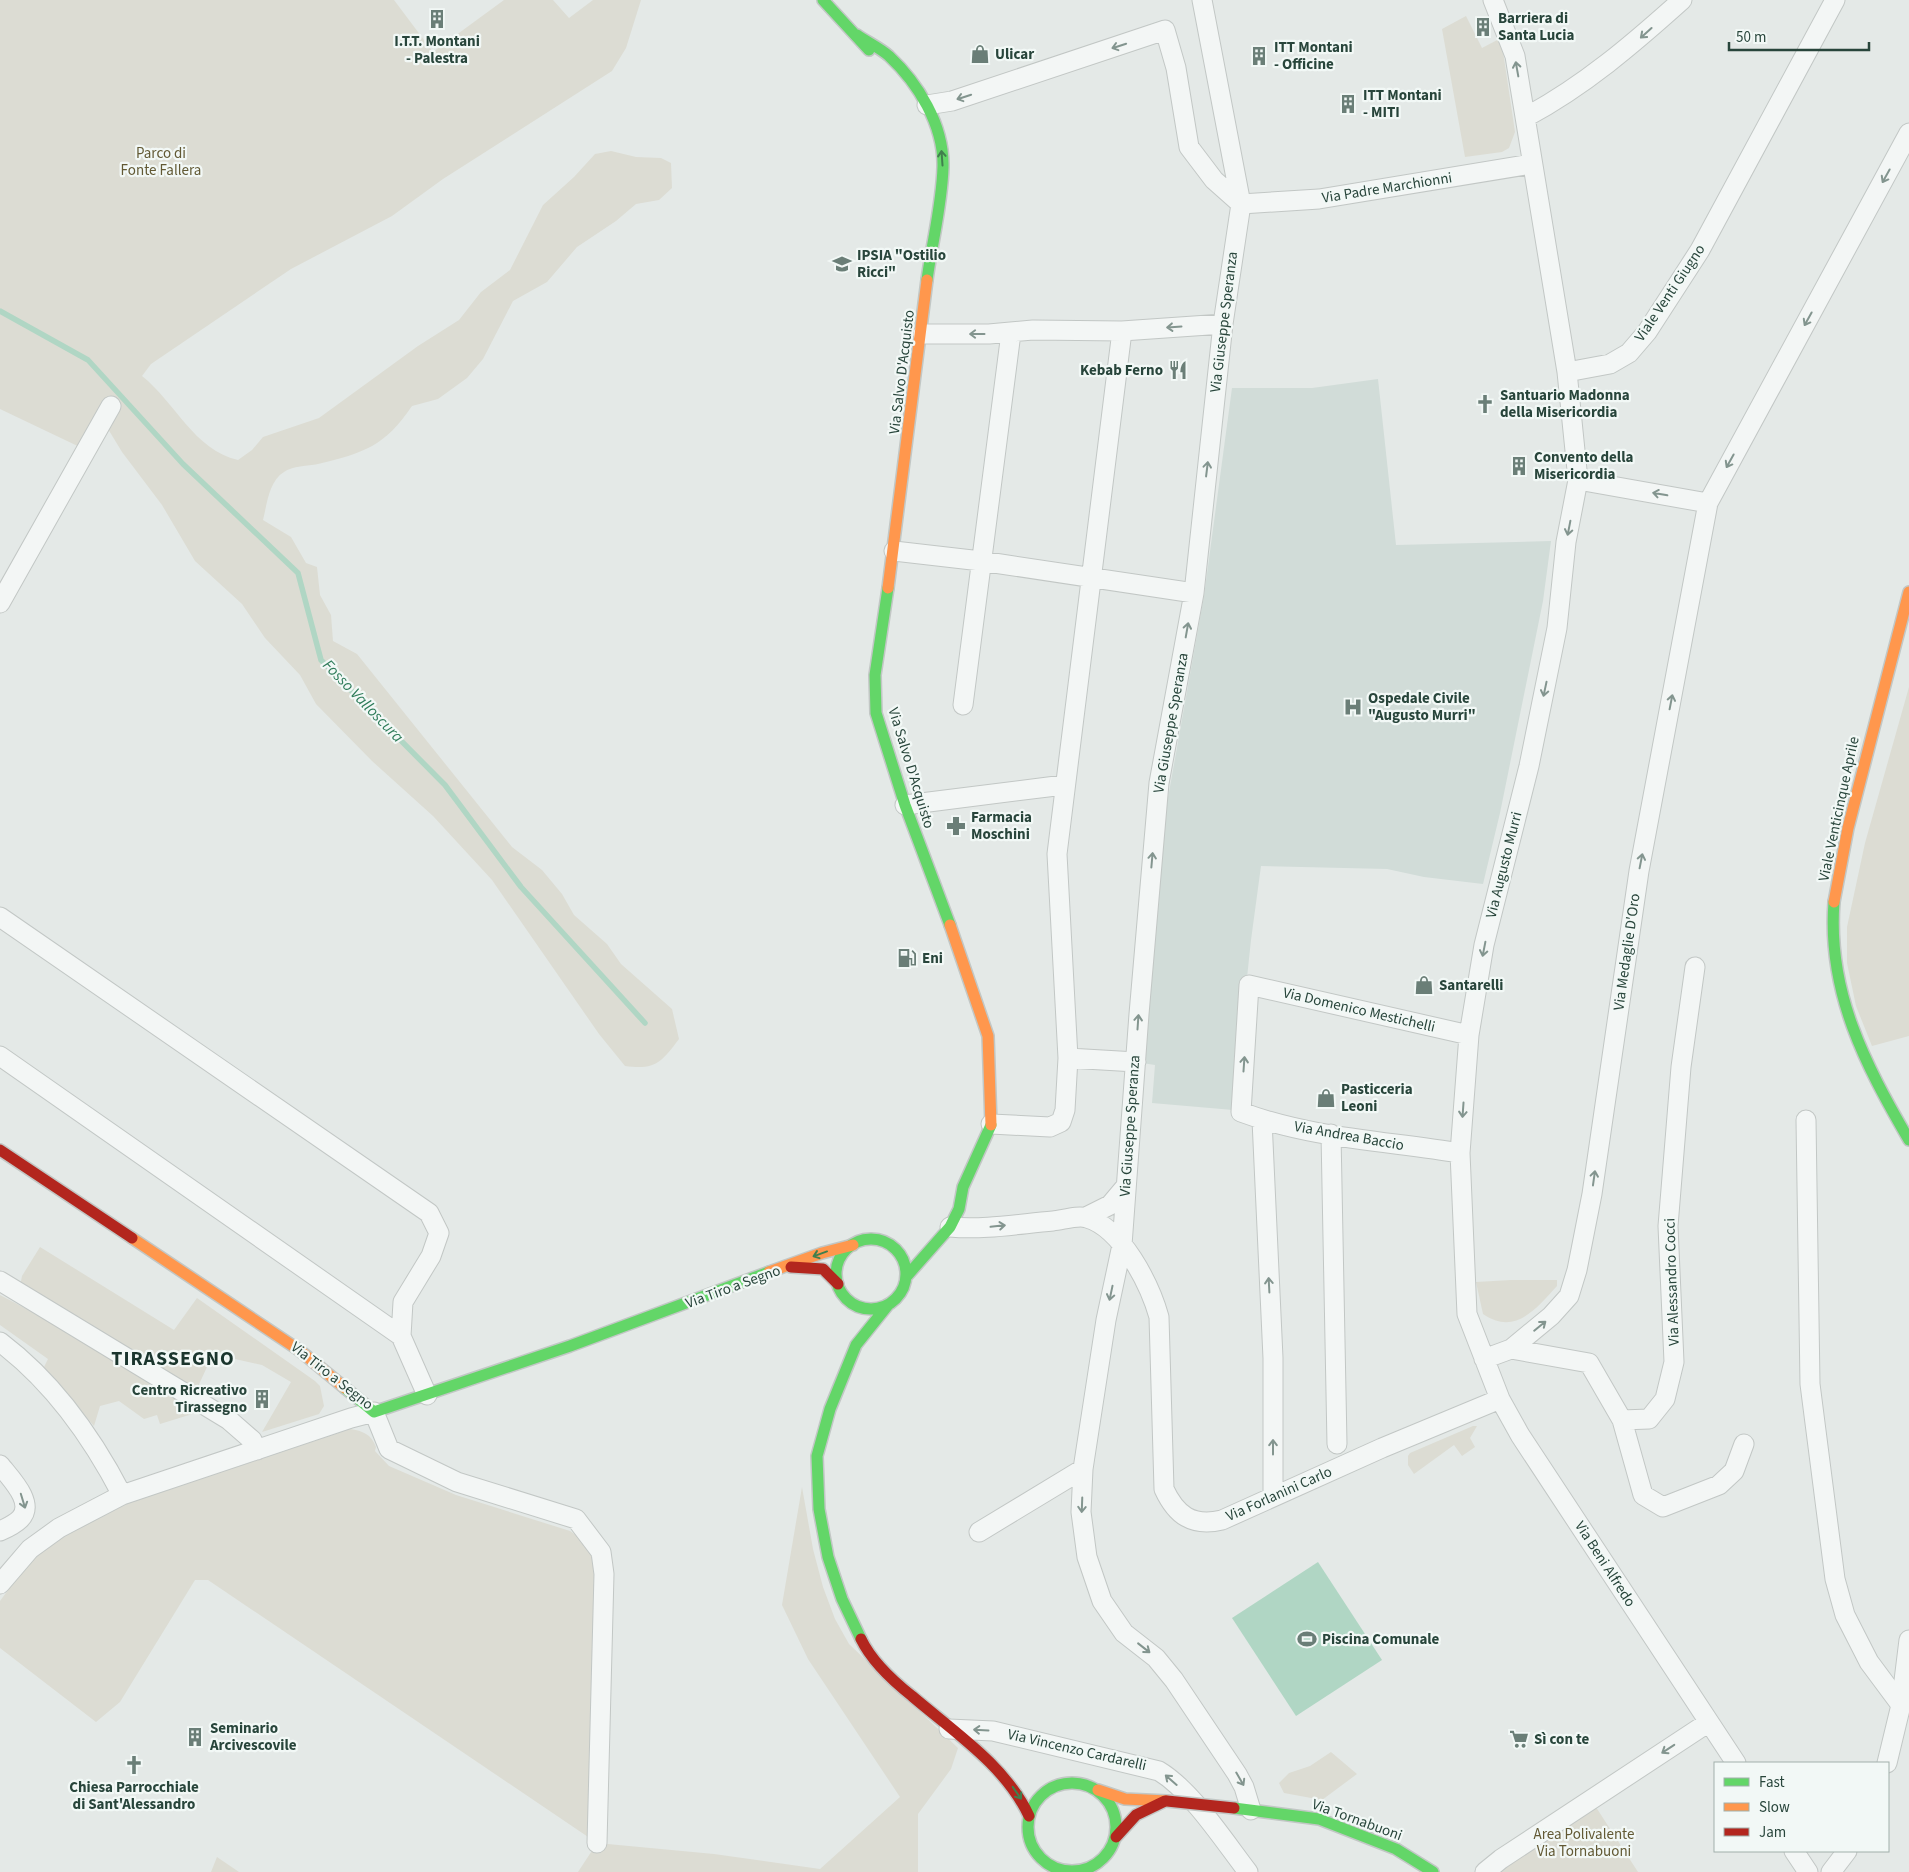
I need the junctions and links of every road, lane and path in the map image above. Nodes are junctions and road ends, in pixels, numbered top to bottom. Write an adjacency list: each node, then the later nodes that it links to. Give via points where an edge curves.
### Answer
1 (823, 0): 6 (main road, Via Salvo D'Acquisto)
2 (1202, 0): 13 (street)
3 (1493, 0): 9 (street, one-way to 3, via 1514,51)
4 (1682, 0): 9 (street, one-way to 9, via 1636,42 1562,97)
5 (1834, 0): 19 (street, Viale Venti Giugno, via 1700,250 1648,332 1629,353 1610,364)
6 (857, 35): 7 (main road, Via Salvo D'Acquisto); 8 (main road, Via Salvo D'Acquisto, via 888,55 913,82)
7 (884, 68)
8 (927, 105): 13 (street, one-way to 8, via 1214,180 1189,147 1178,75 1165,30 952,101); 14 (main road, Via Salvo D'Acquisto, one-way to 8, via 938,220 942,165 940,139)
9 (1526, 116): 11 (street)
10 (1909, 133): 22 (street, Via Medaglie D'Oro, one-way to 22)
11 (1532, 164): 13 (street, Via Padre Marchionni, via 1319,199); 19 (street)
12 (932, 167): 14 (main road, Via Salvo D'Acquisto)
13 (1242, 204): 15 (street, Via Giuseppe Speranza)
14 (928, 276): 18 (main road, Via Salvo D'Acquisto)
15 (1223, 324): 16 (street, one-way to 16); 27 (street, Via Giuseppe Speranza, one-way to 15)
16 (1122, 331): 17 (street, via 1033,330); 25 (street)
17 (1011, 333): 18 (street, one-way to 18); 24 (street)
18 (923, 334): 23 (main road, Via Salvo D'Acquisto)
19 (1567, 372): 21 (street, Via Augusto Murri)
20 (111, 406): 28 (street)
21 (1578, 480): 22 (street, one-way to 21); 34 (street, Via Augusto Murri, one-way to 34, via 1566,542 1557,628 1529,766 1484,945)
22 (1708, 503): 66 (street, Via Medaglie D'Oro, one-way to 22, via 1552,1316 1569,1296 1577,1270 1592,1194 1639,871)
23 (894, 551): 24 (street); 31 (main road, Via Salvo D'Acquisto, via 875,675 876,713)
24 (981, 560): 25 (street); 29 (street)
25 (1091, 577): 27 (street); 30 (street)
26 (1909, 592): 43 (main road, Viale Venticinque Aprile, via 1842,852 1832,924 1835,970 1847,1019 1874,1079)
27 (1194, 593): 37 (street, Via Giuseppe Speranza, one-way to 27, via 1159,783)
28 (0, 603)
29 (963, 706)
30 (1064, 785): 31 (street); 36 (street, via 1057,854)
31 (905, 805): 41 (main road, Via Salvo D'Acquisto, via 988,1036)
32 (0, 917): 63 (street, via 428,1213 439,1233 431,1256 403,1302)
33 (1695, 968): 71 (street, Via Alessandro Cocci, via 1682,1067 1668,1226 1674,1362 1665,1399 1649,1419)
34 (1468, 1035): 38 (street, Via Domenico Mestichelli, one-way to 34, via 1249,985); 45 (street, Via Augusto Murri, one-way to 45)
35 (0, 1056): 63 (street)
36 (1068, 1058): 37 (street); 41 (street, via 1066,1110 1061,1122 1050,1127)
37 (1136, 1062): 46 (street, Via Giuseppe Speranza)
38 (1241, 1112): 39 (street, Via Andrea Baccio)
39 (1262, 1120): 42 (street, Via Andrea Baccio); 78 (street, one-way to 39, via 1273,1358)
40 (1806, 1120): 83 (street, via 1810,1384 1835,1579 1845,1615 1869,1662)
41 (991, 1124): 47 (main road, Via Salvo D'Acquisto)
42 (1331, 1134): 45 (street, Via Andrea Baccio); 72 (street)
43 (1909, 1140)
44 (0, 1150): 70 (main road, Via Tiro a Segno, via 299,1350)
45 (1460, 1153): 67 (street, Via Augusto Murri, via 1467,1314)
46 (1126, 1186): 48 (street, via 1110,1204); 53 (street, Via Giuseppe Speranza)
47 (962, 1194): 49 (main road); 50 (main road)
48 (1086, 1217): 49 (street, one-way to 48, via 973,1229); 53 (street, via 1110,1232)
49 (950, 1227): 56 (main road)
50 (928, 1233)
51 (908, 1242): 54 (main road)
52 (853, 1245): 54 (main road, via 871,1240); 55 (main road, Via Tiro a Segno, one-way to 55); 58 (main road, via 843,1253 838,1265)
53 (1122, 1245): 76 (street, Via Giuseppe Speranza, one-way to 76, via 1106,1320); 78 (street, Via Forlanini Carlo, via 1142,1272 1159,1317 1162,1470 1164,1489 1172,1505 1185,1517 1210,1523)
54 (894, 1248): 56 (main road, via 903,1261)
55 (788, 1267): 58 (main road, Via Tiro a Segno, via 823,1269); 68 (main road, Via Tiro a Segno)
56 (906, 1277): 60 (main road, via 900,1294)
57 (0, 1281): 74 (street, via 229,1420 252,1440)
58 (838, 1284): 59 (main road)
59 (848, 1301): 60 (main road, via 867,1309); 61 (main road)
60 (888, 1305): 65 (main road)
61 (852, 1316)
62 (855, 1330): 65 (main road)
63 (401, 1336): 68 (street)
64 (0, 1342): 77 (street, via 15,1353 68,1409 100,1453)
65 (856, 1345): 85 (main road, via 830,1409 817,1456 819,1509 828,1557 842,1599 866,1649 895,1682)
66 (1511, 1348): 67 (street, Via Medaglie D'Oro); 71 (street, via 1589,1363)
67 (1484, 1359): 69 (street, Via Beni Alfredo)
68 (427, 1395): 70 (main road, Via Tiro a Segno)
69 (1500, 1399): 78 (street, Via Forlanini Carlo); 84 (street, Via Beni Alfredo)
70 (374, 1412): 74 (street); 97 (street, via 389,1449 457,1482 576,1519 602,1552)
71 (1622, 1420): 73 (street, via 1643,1495 1663,1507 1719,1486 1734,1471)
72 (1337, 1444)
73 (1744, 1444)
74 (257, 1450): 77 (street)
75 (0, 1465): 79 (street, one-way to 79, via 24,1498 26,1506 22,1518)
76 (1083, 1469): 80 (street); 94 (street, Via Giuseppe Speranza, one-way to 94, via 1081,1512 1087,1557 1102,1601 1124,1633 1156,1658 1174,1680 1244,1787)
77 (122, 1495): 81 (street, via 59,1528 30,1549)
78 (1273, 1496)
79 (0, 1531)
80 (979, 1532)
81 (0, 1584)
82 (1909, 1640): 83 (street)
83 (1901, 1705): 87 (street)
84 (1709, 1722): 86 (street, Via Beni Alfredo); 104 (street, one-way to 104)
85 (949, 1729): 88 (main road); 102 (street, Via Vincenzo Cardarelli, one-way to 85, via 1175,1783 1159,1771 993,1730)
86 (1735, 1762)
87 (1887, 1762)
88 (1001, 1772): 89 (main road); 95 (main road, one-way to 95, via 1019,1795)
89 (1017, 1778)
90 (1033, 1783): 91 (main road)
91 (1054, 1786): 92 (main road, via 1069,1782); 95 (main road, via 1038,1799)
92 (1098, 1790): 93 (main road, Via Tornabuoni, via 1125,1799); 96 (main road, via 1114,1811)
93 (1167, 1801): 94 (main road, Via Tornabuoni, bridge); 96 (main road, via 1136,1815)
94 (1243, 1809): 103 (main road, Via Tornabuoni, via 1319,1819 1396,1849)
95 (1028, 1816): 101 (main road, via 1032,1847 1050,1866)
96 (1116, 1837): 100 (main road)
97 (597, 1843)
98 (1795, 1852): 105 (street)
99 (1846, 1852): 106 (street)
100 (1098, 1867): 101 (main road)
101 (1063, 1871)
102 (1248, 1872)
103 (1433, 1872)
104 (1485, 1872)
105 (1808, 1872)
106 (1831, 1872)

